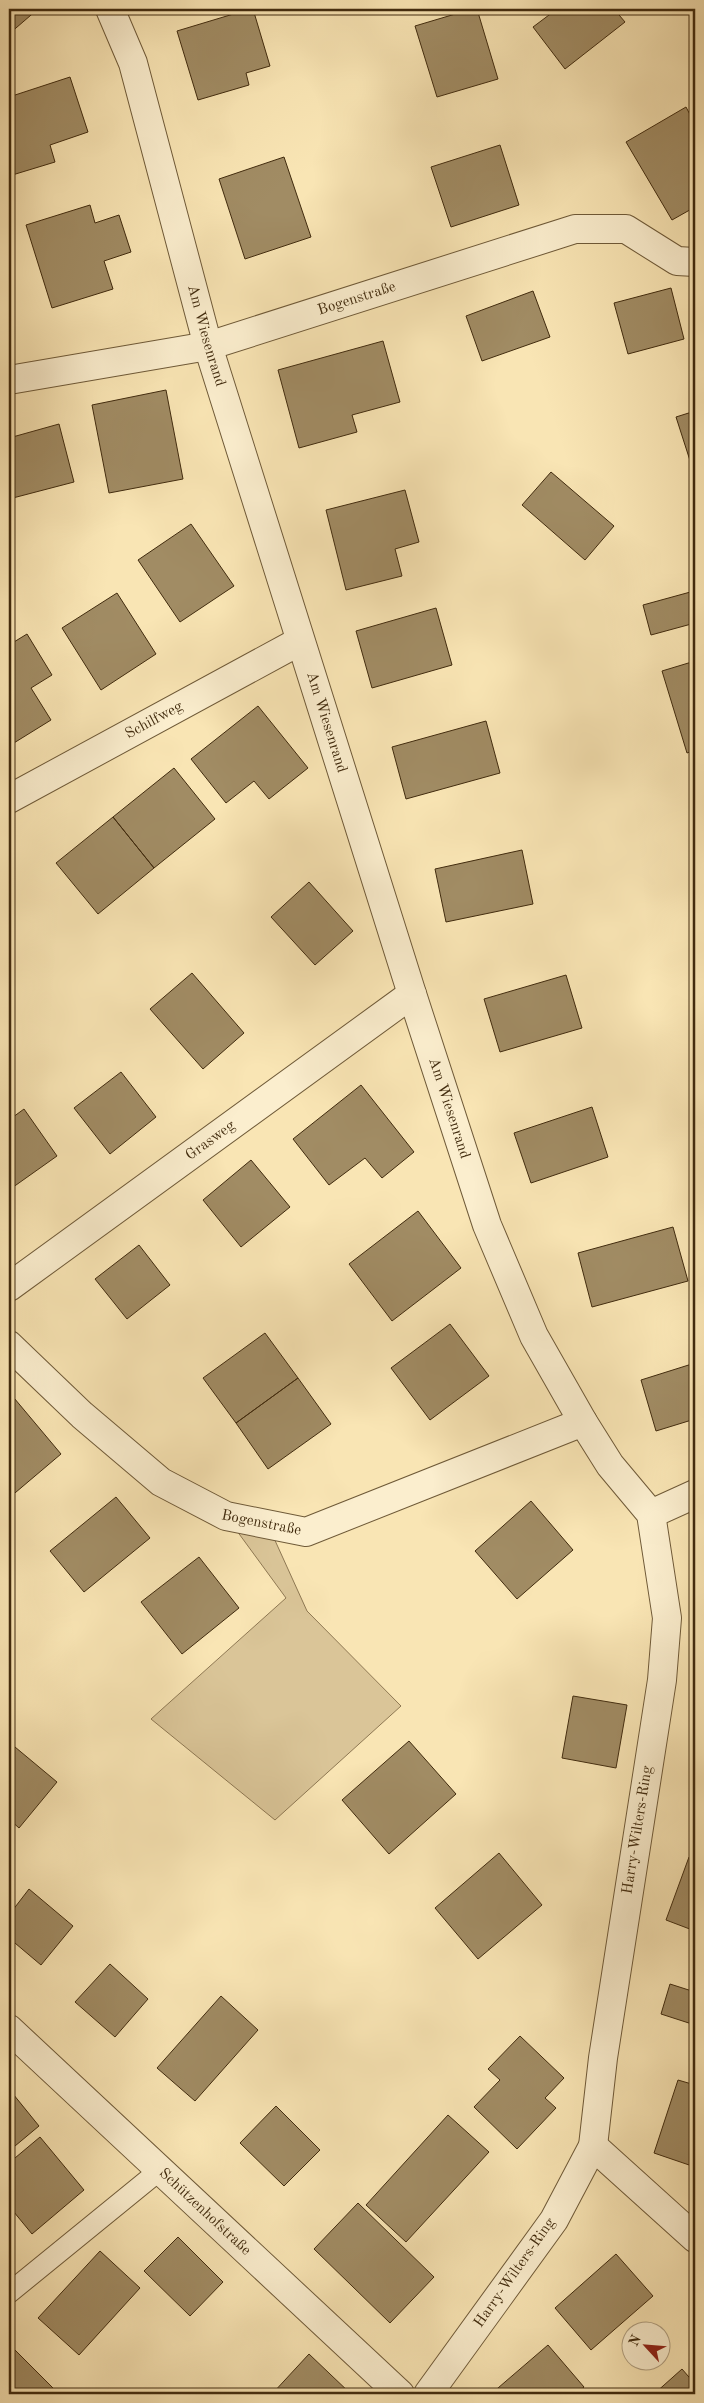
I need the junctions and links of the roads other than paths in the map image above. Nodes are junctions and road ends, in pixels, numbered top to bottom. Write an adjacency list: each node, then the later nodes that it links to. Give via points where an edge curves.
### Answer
1 (110, 9): 3 (street, Am Wiesenrand, via 133,63)
2 (695, 262): 3 (street, Bogenstraße, via 677,261 626,229 575,229)
3 (208, 346): 4 (street, Bogenstraße); 5 (street, Am Wiesenrand)
4 (9, 380)
5 (300, 641): 6 (street, Schilfweg); 7 (street, Am Wiesenrand)
6 (9, 798)
7 (412, 994): 8 (street, Grasweg); 10 (street, Am Wiesenrand, via 488,1225 534,1336)
8 (9, 1287)
9 (9, 1345): 10 (street, Bogenstraße, via 82,1415 161,1482 226,1516 306,1532)
10 (583, 1422): 12 (street, via 610,1464)
11 (695, 1494): 12 (street)
12 (651, 1514): 14 (street, Harry-Wilters-Ring, via 667,1618 663,1671 604,2048)
13 (9, 2029): 15 (street, Schützenhofstraße)
14 (593, 2146): 16 (street); 19 (street, Harry-Wilters-Ring, via 554,2220)
15 (160, 2170): 17 (lane); 18 (street, Schützenhofstraße)
16 (695, 2238)
17 (9, 2293)
18 (400, 2394)
19 (428, 2394)

